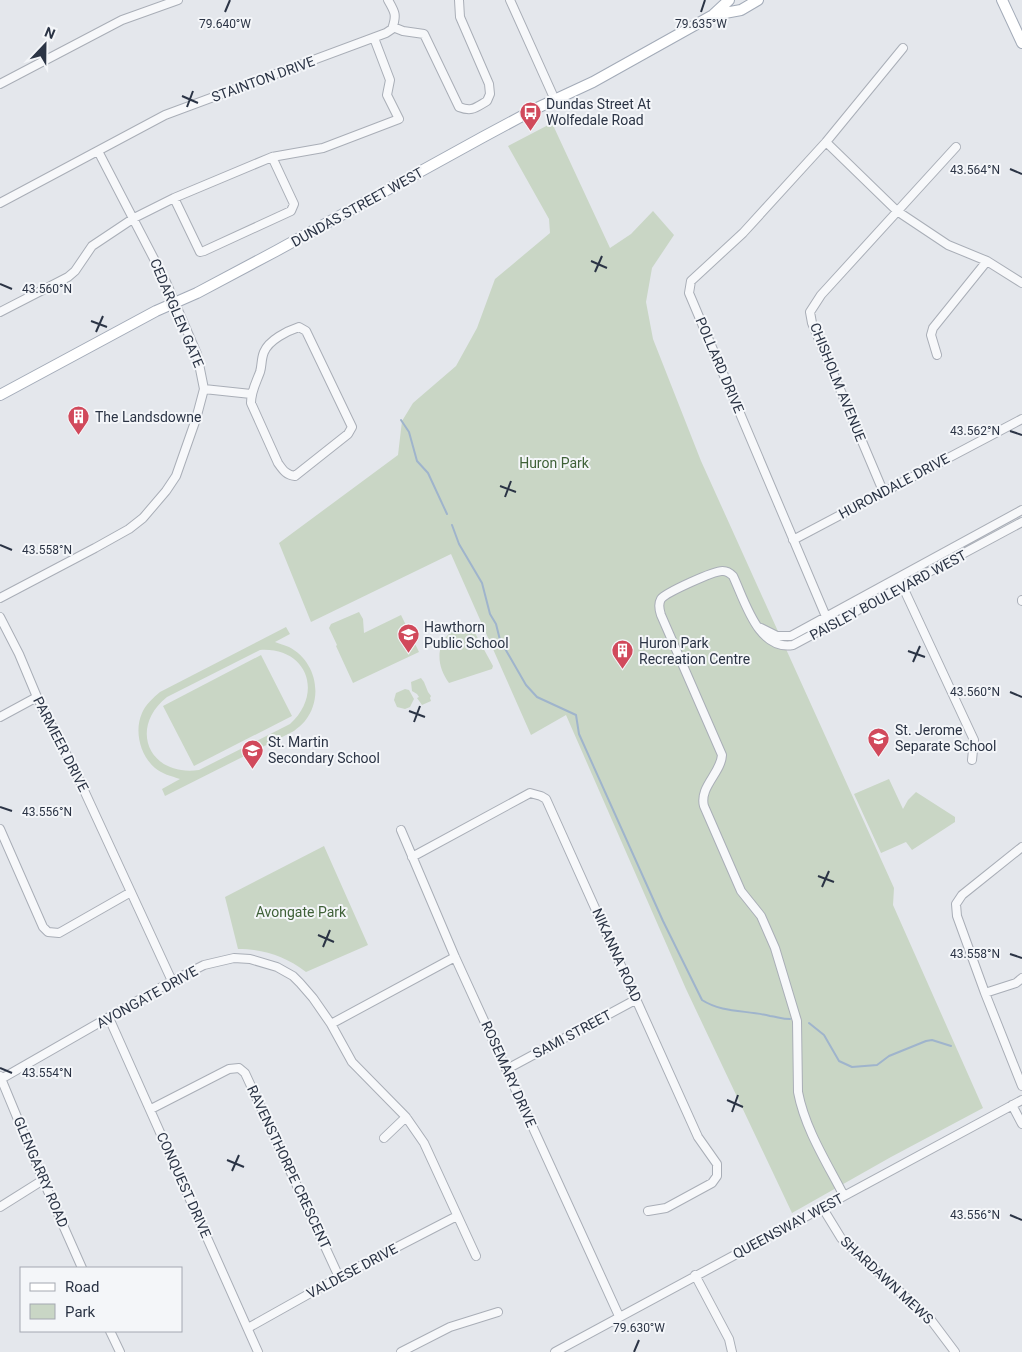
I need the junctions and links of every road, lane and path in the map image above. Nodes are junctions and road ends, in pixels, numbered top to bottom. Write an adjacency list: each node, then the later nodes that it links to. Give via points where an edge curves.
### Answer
1 (178, 0): 13 (street, via 122,20)
2 (388, 0): 9 (street, via 395,11)
3 (459, 0): 9 (street, via 460,17 489,84 487,101 474,109 459,106 424,34)
4 (510, 0): 14 (street)
5 (729, 0): 8 (main road, DUNDAS STREET WEST)
6 (758, 0): 8 (main road, DUNDAS STREET WEST, via 741,10)
7 (1002, 0): 11 (main road)
8 (713, 15): 14 (main road, DUNDAS STREET WEST)
9 (393, 27): 10 (street, STAINTON DRIVE)
10 (374, 38): 17 (street, STAINTON DRIVE, via 165,115); 18 (street, via 390,80 387,95 398,119 322,148)
11 (1022, 43)
12 (903, 48): 15 (street, POLLARD DRIVE)
13 (0, 84)
14 (556, 100): 25 (main road, DUNDAS STREET WEST)
15 (826, 142): 21 (street); 35 (street, POLLARD DRIVE, via 743,233 692,281 690,293)
16 (956, 147): 21 (street)
17 (98, 151): 20 (street, STAINTON DRIVE); 22 (street, CEDARGLEN GATE)
18 (272, 157): 19 (street); 19 (street, via 294,204 291,211 204,251 200,252)
19 (174, 198): 22 (street)
20 (0, 202)
21 (897, 211): 23 (street, via 948,245); 32 (street, CHISHOLM AVENUE, via 821,295 810,312)
22 (134, 218): 25 (street, CEDARGLEN GATE); 26 (street, via 92,246 68,276)
23 (988, 261): 24 (street); 27 (street, via 933,328 931,335)
24 (1022, 283)
25 (175, 303): 28 (street, CEDARGLEN GATE, via 197,354); 30 (main road, DUNDAS STREET WEST)
26 (0, 312)
27 (937, 355)
28 (204, 389): 29 (street); 38 (street, CEDARGLEN GATE, via 176,476 143,518 104,544)
29 (251, 394): 29 (street, via 251,403 278,463 289,475 301,472 348,434 352,427 306,331 299,327 268,345)
30 (0, 395)
31 (1022, 419): 32 (street, HURONDALE DRIVE)
32 (883, 491): 35 (street, HURONDALE DRIVE)
33 (1022, 510): 36 (street, PAISLEY BOULEVARD WEST)
34 (1022, 522): 37 (street, PAISLEY BOULEVARD WEST)
35 (793, 540): 40 (street, POLLARD DRIVE)
36 (898, 577): 37 (street); 40 (street, PAISLEY BOULEVARD WEST)
37 (903, 587): 42 (street, PAISLEY BOULEVARD WEST); 45 (street, via 974,740)
38 (0, 598)
39 (0, 617): 43 (street, PARMEER DRIVE)
40 (825, 617): 41 (street, PAISLEY BOULEVARD WEST, via 786,637); 42 (street, POLLARD DRIVE)
41 (757, 626): 42 (street, PAISLEY BOULEVARD WEST, via 768,640 786,646 800,643); 68 (street, PAISLEY BOULEVARD WEST, via 733,576 723,570 668,593 659,605 660,614 720,749 722,759 702,800 741,891 761,916 775,948 797,1021 800,1102)
42 (830, 626)
43 (37, 697): 44 (street); 50 (street, PARMEER DRIVE)
44 (0, 717)
45 (972, 760)
46 (0, 830): 50 (street, via 48,932 58,933)
47 (401, 830): 49 (street, ROSEMARY DRIVE)
48 (1022, 847): 54 (street, via 962,894 956,904 957,916)
49 (412, 857): 51 (street, ROSEMARY DRIVE); 55 (street, NIKANNA ROAD, via 530,793 546,799)
50 (131, 892): 53 (street, PARMEER DRIVE)
51 (456, 957): 57 (street); 58 (street, ROSEMARY DRIVE)
52 (1022, 978): 54 (street)
53 (172, 981): 56 (street, AVONGATE DRIVE); 57 (street, AVONGATE DRIVE, via 214,961 234,958 257,960 293,976)
54 (985, 993): 60 (street)
55 (637, 999): 58 (street, SAMI STREET); 71 (street, NIKANNA ROAD, via 698,1137 717,1164 718,1172 712,1183 666,1208)
56 (109, 1018): 59 (street, AVONGATE DRIVE); 63 (street, CONQUEST DRIVE)
57 (331, 1024): 64 (street, AVONGATE DRIVE, via 352,1062)
58 (507, 1069): 78 (street, ROSEMARY DRIVE)
59 (1, 1078): 67 (street, GLENGARRY ROAD)
60 (1022, 1086)
61 (1022, 1100): 62 (street, QUEENSWAY WEST)
62 (1012, 1105): 65 (street); 68 (street, QUEENSWAY WEST)
63 (151, 1109): 76 (street, RAVENSTHORPE CRESCENT, via 228,1068 239,1068 245,1073); 79 (street, CONQUEST DRIVE)
64 (406, 1118): 66 (street); 72 (street, AVONGATE DRIVE, via 424,1143)
65 (1022, 1124)
66 (384, 1138)
67 (43, 1180): 69 (street); 74 (street, GLENGARRY ROAD)
68 (844, 1196): 70 (street, QUEENSWAY WEST)
69 (0, 1207)
70 (822, 1208): 75 (street, QUEENSWAY WEST); 86 (street, SHARDAWN MEWS, via 848,1246 931,1320)
71 (648, 1211)
72 (457, 1216): 73 (street, AVONGATE DRIVE); 76 (street, VALDESE DRIVE)
73 (476, 1256)
74 (82, 1267)
75 (695, 1275): 78 (street, QUEENSWAY WEST); 85 (street)
76 (340, 1277): 79 (street, VALDESE DRIVE)
77 (498, 1312): 83 (street, via 450,1327)
78 (619, 1316): 84 (street, QUEENSWAY WEST)
79 (248, 1328): 82 (street, CONQUEST DRIVE)
80 (110, 1332): 81 (street)
81 (120, 1352)
82 (258, 1352)
83 (401, 1352)
84 (555, 1352)
85 (732, 1352)
86 (954, 1352)

